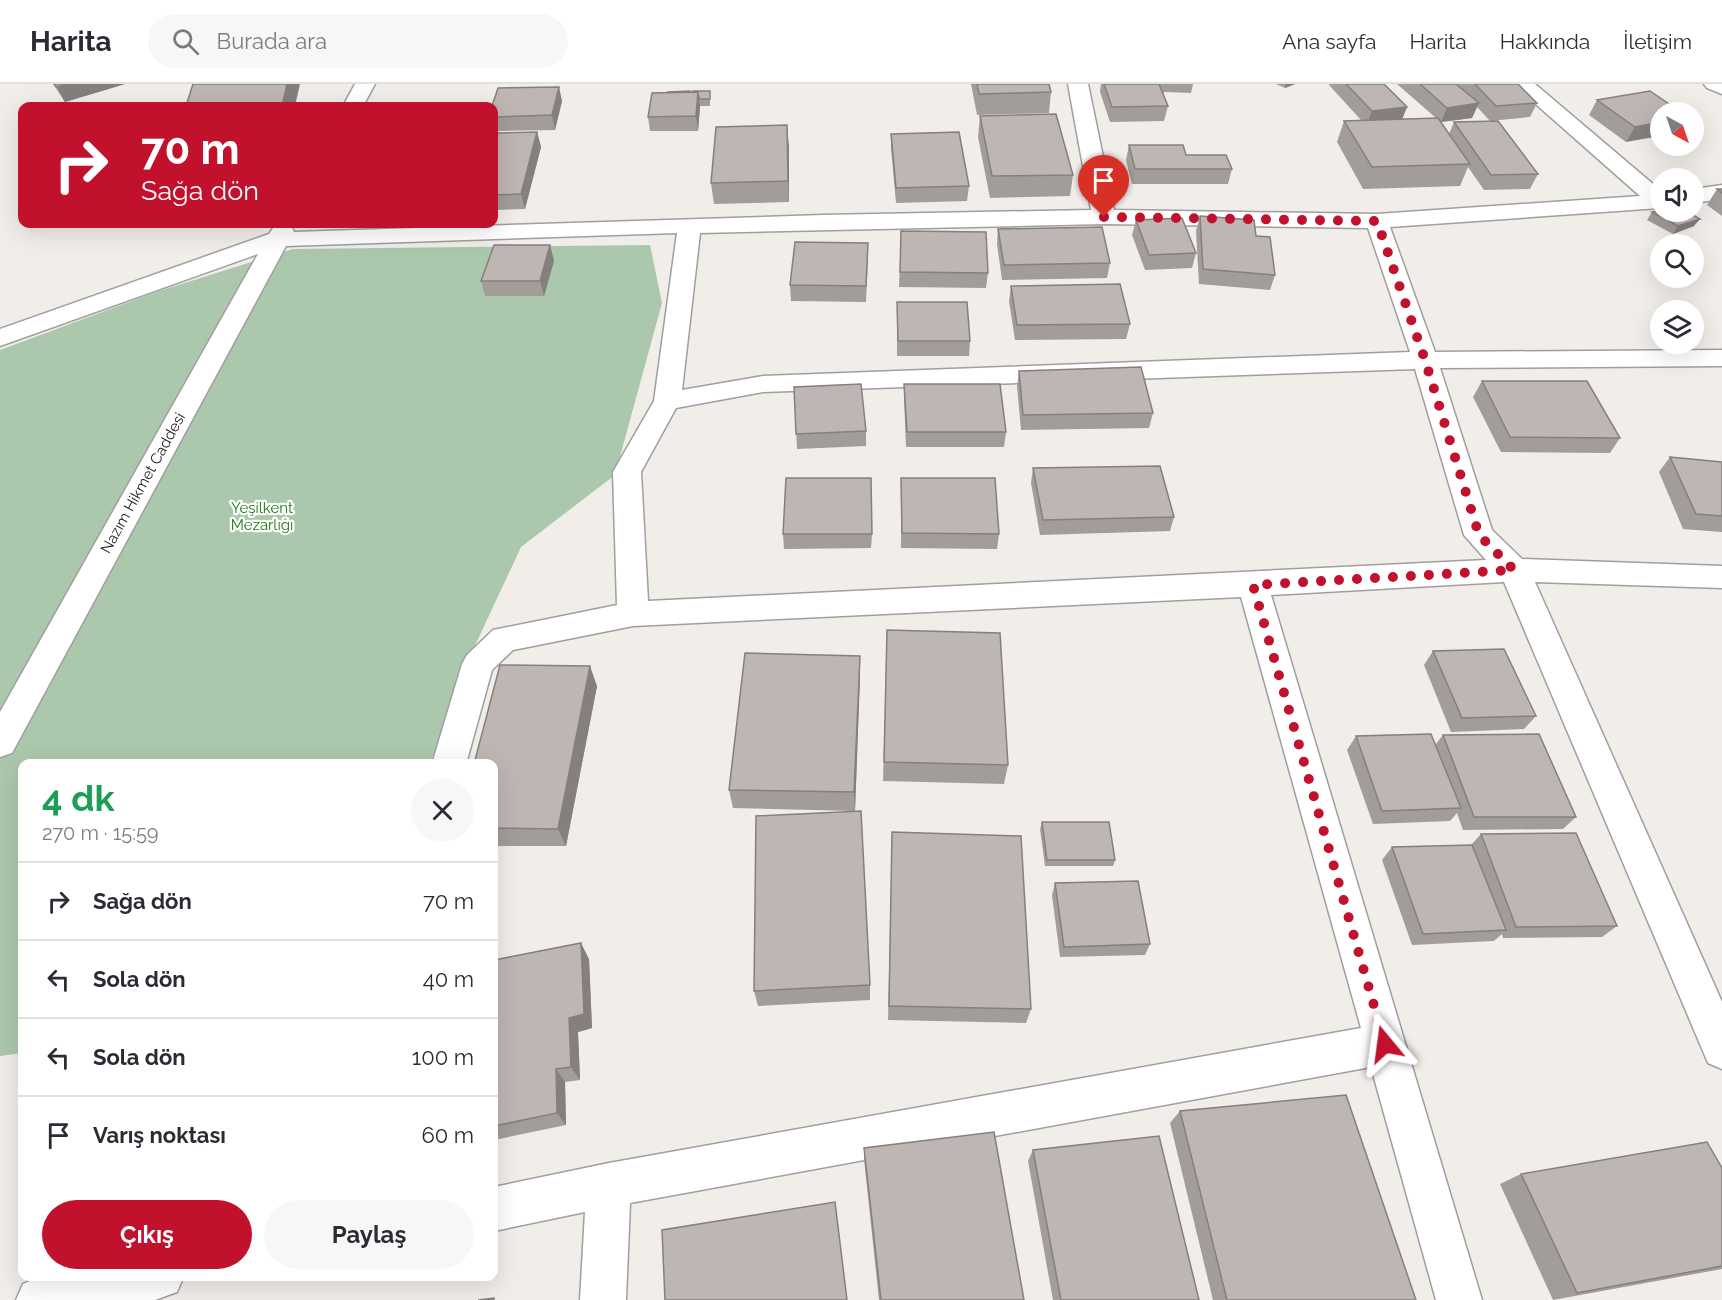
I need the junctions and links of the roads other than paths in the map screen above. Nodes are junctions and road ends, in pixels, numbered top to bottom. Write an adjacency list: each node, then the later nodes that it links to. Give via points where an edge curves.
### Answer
1 (365, 84): 6 (street)
2 (1078, 84): 11 (street)
3 (1523, 84): 7 (street)
4 (1714, 84): 5 (street)
5 (1722, 88)
6 (355, 102)
7 (1650, 192)
8 (1722, 192): 9 (street)
9 (1704, 195)
10 (1650, 202): 12 (street)
11 (1104, 217): 12 (street); 13 (street)
12 (1377, 221): 17 (street)
13 (689, 227): 14 (street); 18 (street)
14 (283, 231): 15 (street); 23 (street, Nazım Hikmet Caddesi)
15 (0, 339)
16 (1722, 358): 17 (street)
17 (1425, 360): 18 (street, via 763,384); 19 (street, via 1479,535)
18 (667, 401): 22 (street, via 627,472)
19 (1514, 570): 20 (street); 21 (street); 26 (street)
20 (1722, 576)
21 (1253, 585): 22 (street); 25 (street)
22 (633, 614): 24 (street, via 504,639 478,664)
23 (0, 742)
24 (450, 759)
25 (1385, 1044): 27 (street); 32 (street)
26 (1722, 1049)
27 (609, 1185): 28 (street); 31 (street)
28 (498, 1208)
29 (136, 1281): 30 (street)
30 (39, 1300)
31 (603, 1300)
32 (1459, 1300)

